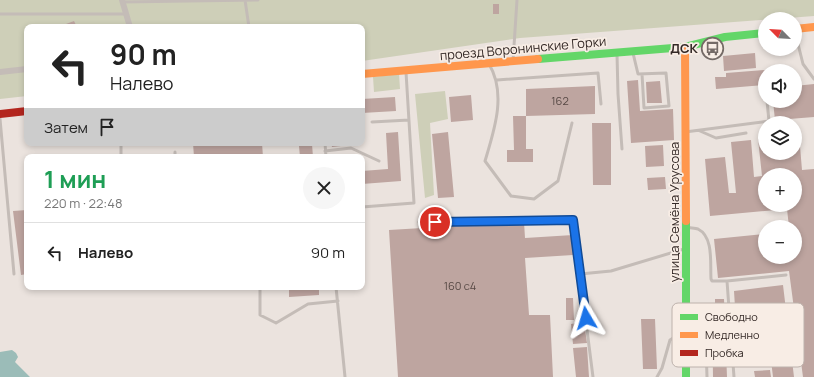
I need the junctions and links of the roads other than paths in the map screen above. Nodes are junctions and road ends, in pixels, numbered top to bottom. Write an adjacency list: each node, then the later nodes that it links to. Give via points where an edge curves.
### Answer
1 (245, 0): 2 (lane); 4 (lane); 8 (lane)
2 (258, 0)
3 (517, 0): 16 (lane)
4 (122, 1): 6 (street)
5 (0, 14): 6 (lane)
6 (126, 14): 7 (street)
7 (129, 24)
8 (249, 24)
9 (814, 27): 10 (street)
10 (802, 30)
11 (758, 34): 12 (street, проезд Воронинские Горки)
12 (685, 47): 13 (street, проезд Воронинские Горки); 34 (street, улица Семёна Урусова)
13 (632, 51): 14 (street, проезд Воронинские Горки); 22 (lane, via 638,74)
14 (617, 52): 16 (street, проезд Воронинские Горки); 37 (lane)
15 (801, 56): 23 (lane, via 803,64)
16 (513, 60): 17 (street, проезд Воронинские Горки)
17 (488, 63): 19 (street, проезд Воронинские Горки); 24 (lane)
18 (24, 69): 20 (street)
19 (406, 70): 21 (street, проезд Воронинские Горки); 30 (lane)
20 (0, 72)
21 (365, 74)
22 (642, 74): 22 (lane, via 666,73 669,106 644,108)
23 (814, 79)
24 (497, 80): 25 (lane, via 598,73); 32 (lane, via 497,118 485,161 511,196 534,199 558,181)
25 (601, 104)
26 (768, 108): 33 (lane, via 769,122 714,127)
27 (24, 111): 28 (street)
28 (0, 114)
29 (0, 119): 47 (lane)
30 (409, 120): 31 (lane); 43 (lane, via 414,203)
31 (372, 122)
32 (572, 123)
33 (700, 131): 34 (lane); 35 (lane, via 716,138)
34 (685, 132): 45 (street, улица Семёна Урусова)
35 (746, 133)
36 (325, 146): 38 (lane)
37 (622, 149)
38 (325, 151): 39 (lane); 40 (lane, via 351,148)
39 (326, 154)
40 (364, 154)
41 (365, 154): 42 (lane)
42 (379, 161)
43 (365, 207)
44 (419, 222): 48 (lane, via 573,220)
45 (686, 227): 46 (street, улица Семёна Урусова); 50 (lane, via 698,229 706,236 710,250 712,281)
46 (686, 248): 48 (lane, via 611,271); 54 (street, улица Семёна Урусова)
47 (14, 274)
48 (580, 274): 60 (lane)
49 (786, 275): 50 (lane)
50 (727, 281): 55 (lane)
51 (260, 290): 53 (lane, via 260,315 276,323 308,304)
52 (336, 290): 53 (lane)
53 (338, 301): 59 (lane)
54 (686, 303)
55 (729, 303)
56 (672, 339): 61 (lane)
57 (707, 367): 62 (lane)
58 (733, 367): 63 (lane)
59 (345, 377)
60 (593, 377)
61 (657, 377)
62 (707, 377)
63 (734, 377)

